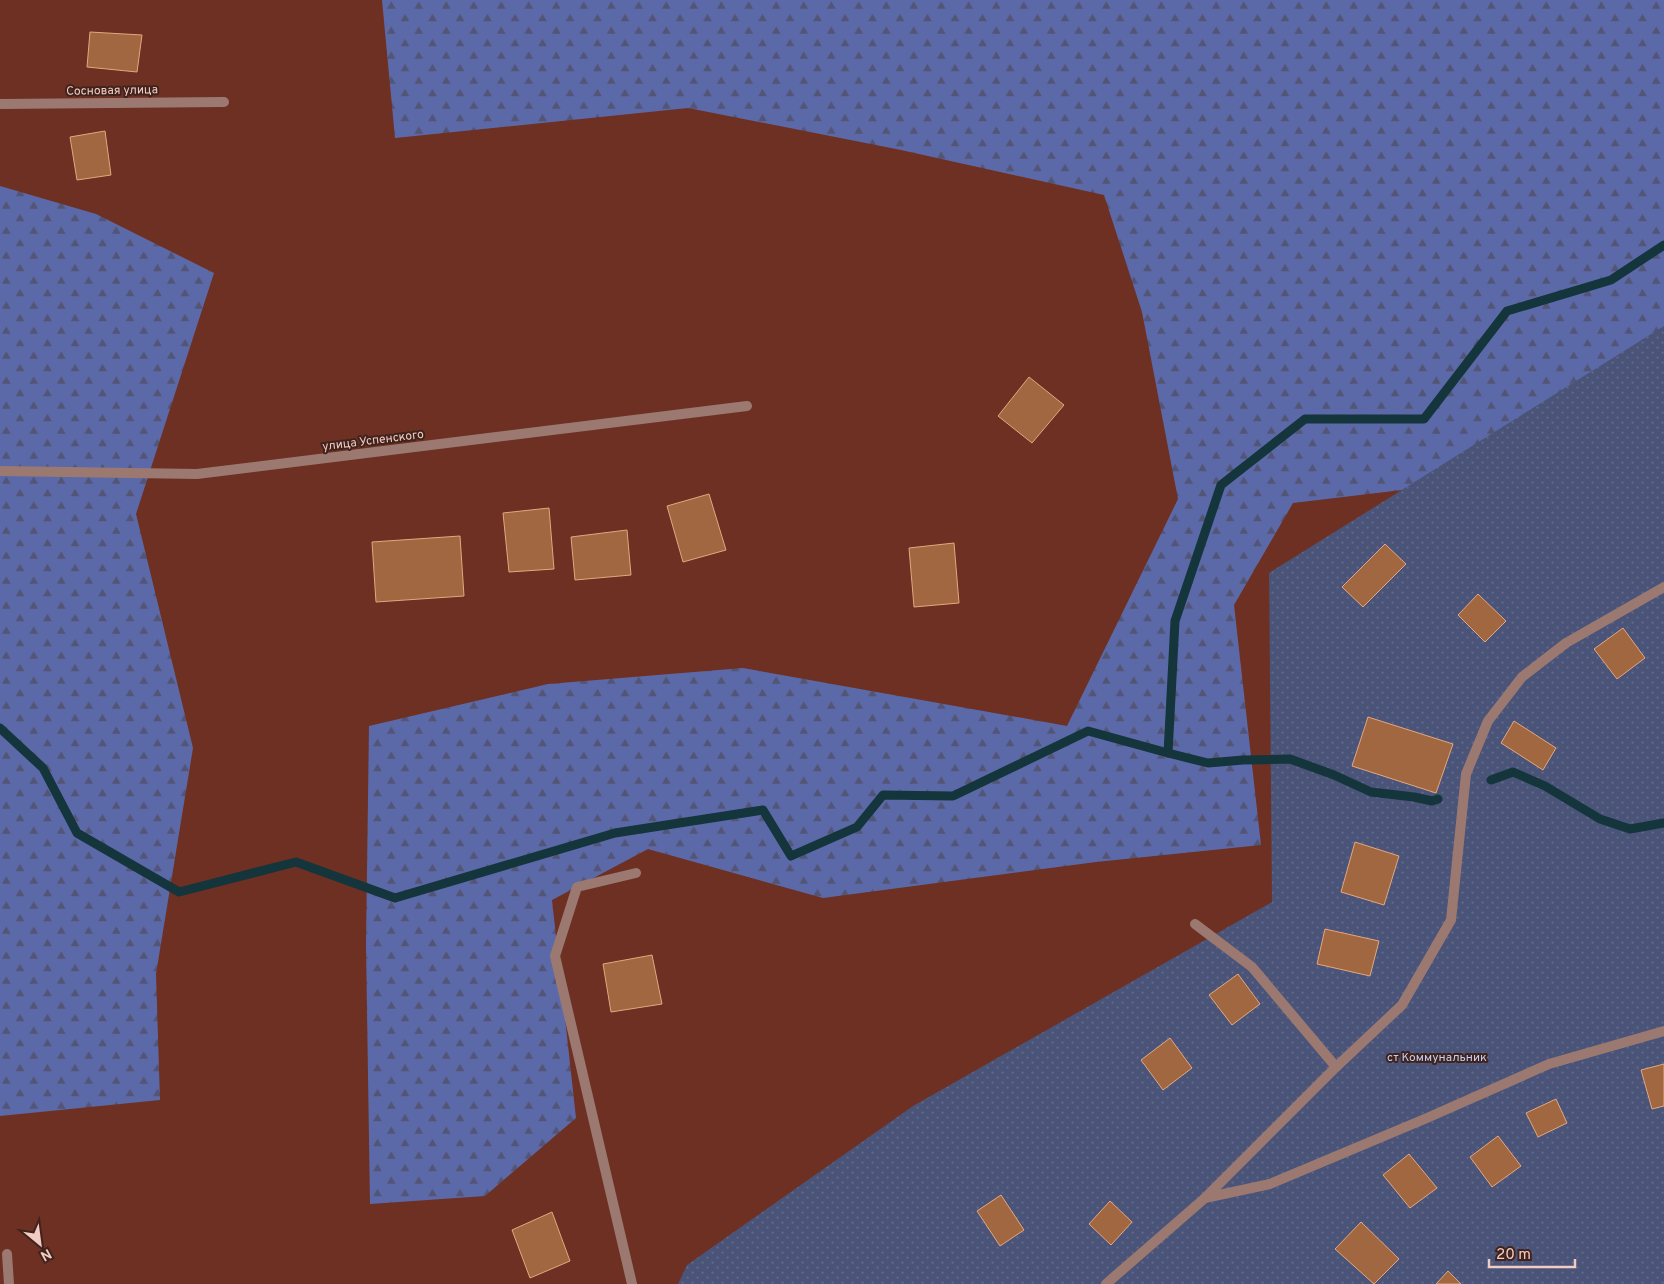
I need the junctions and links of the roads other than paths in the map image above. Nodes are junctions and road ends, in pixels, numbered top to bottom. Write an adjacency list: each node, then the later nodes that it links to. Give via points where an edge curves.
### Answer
1 (224, 102): 2 (street, Сосновая улица)
2 (0, 104)
3 (747, 406): 4 (street, улица Успенского, via 197,474)
4 (0, 471)
5 (1664, 587): 9 (street, via 1566,643 1522,677 1488,721 1466,774 1451,920 1402,1005)
6 (636, 873): 13 (street, via 576,887 555,956)
7 (1195, 924): 9 (street, via 1252,967)
8 (1664, 1031): 10 (street, via 1549,1064 1270,1184)
9 (1336, 1067): 10 (street)
10 (1205, 1198): 14 (street)
11 (7, 1254): 12 (street)
12 (9, 1284)
13 (632, 1284)
14 (1106, 1284)

